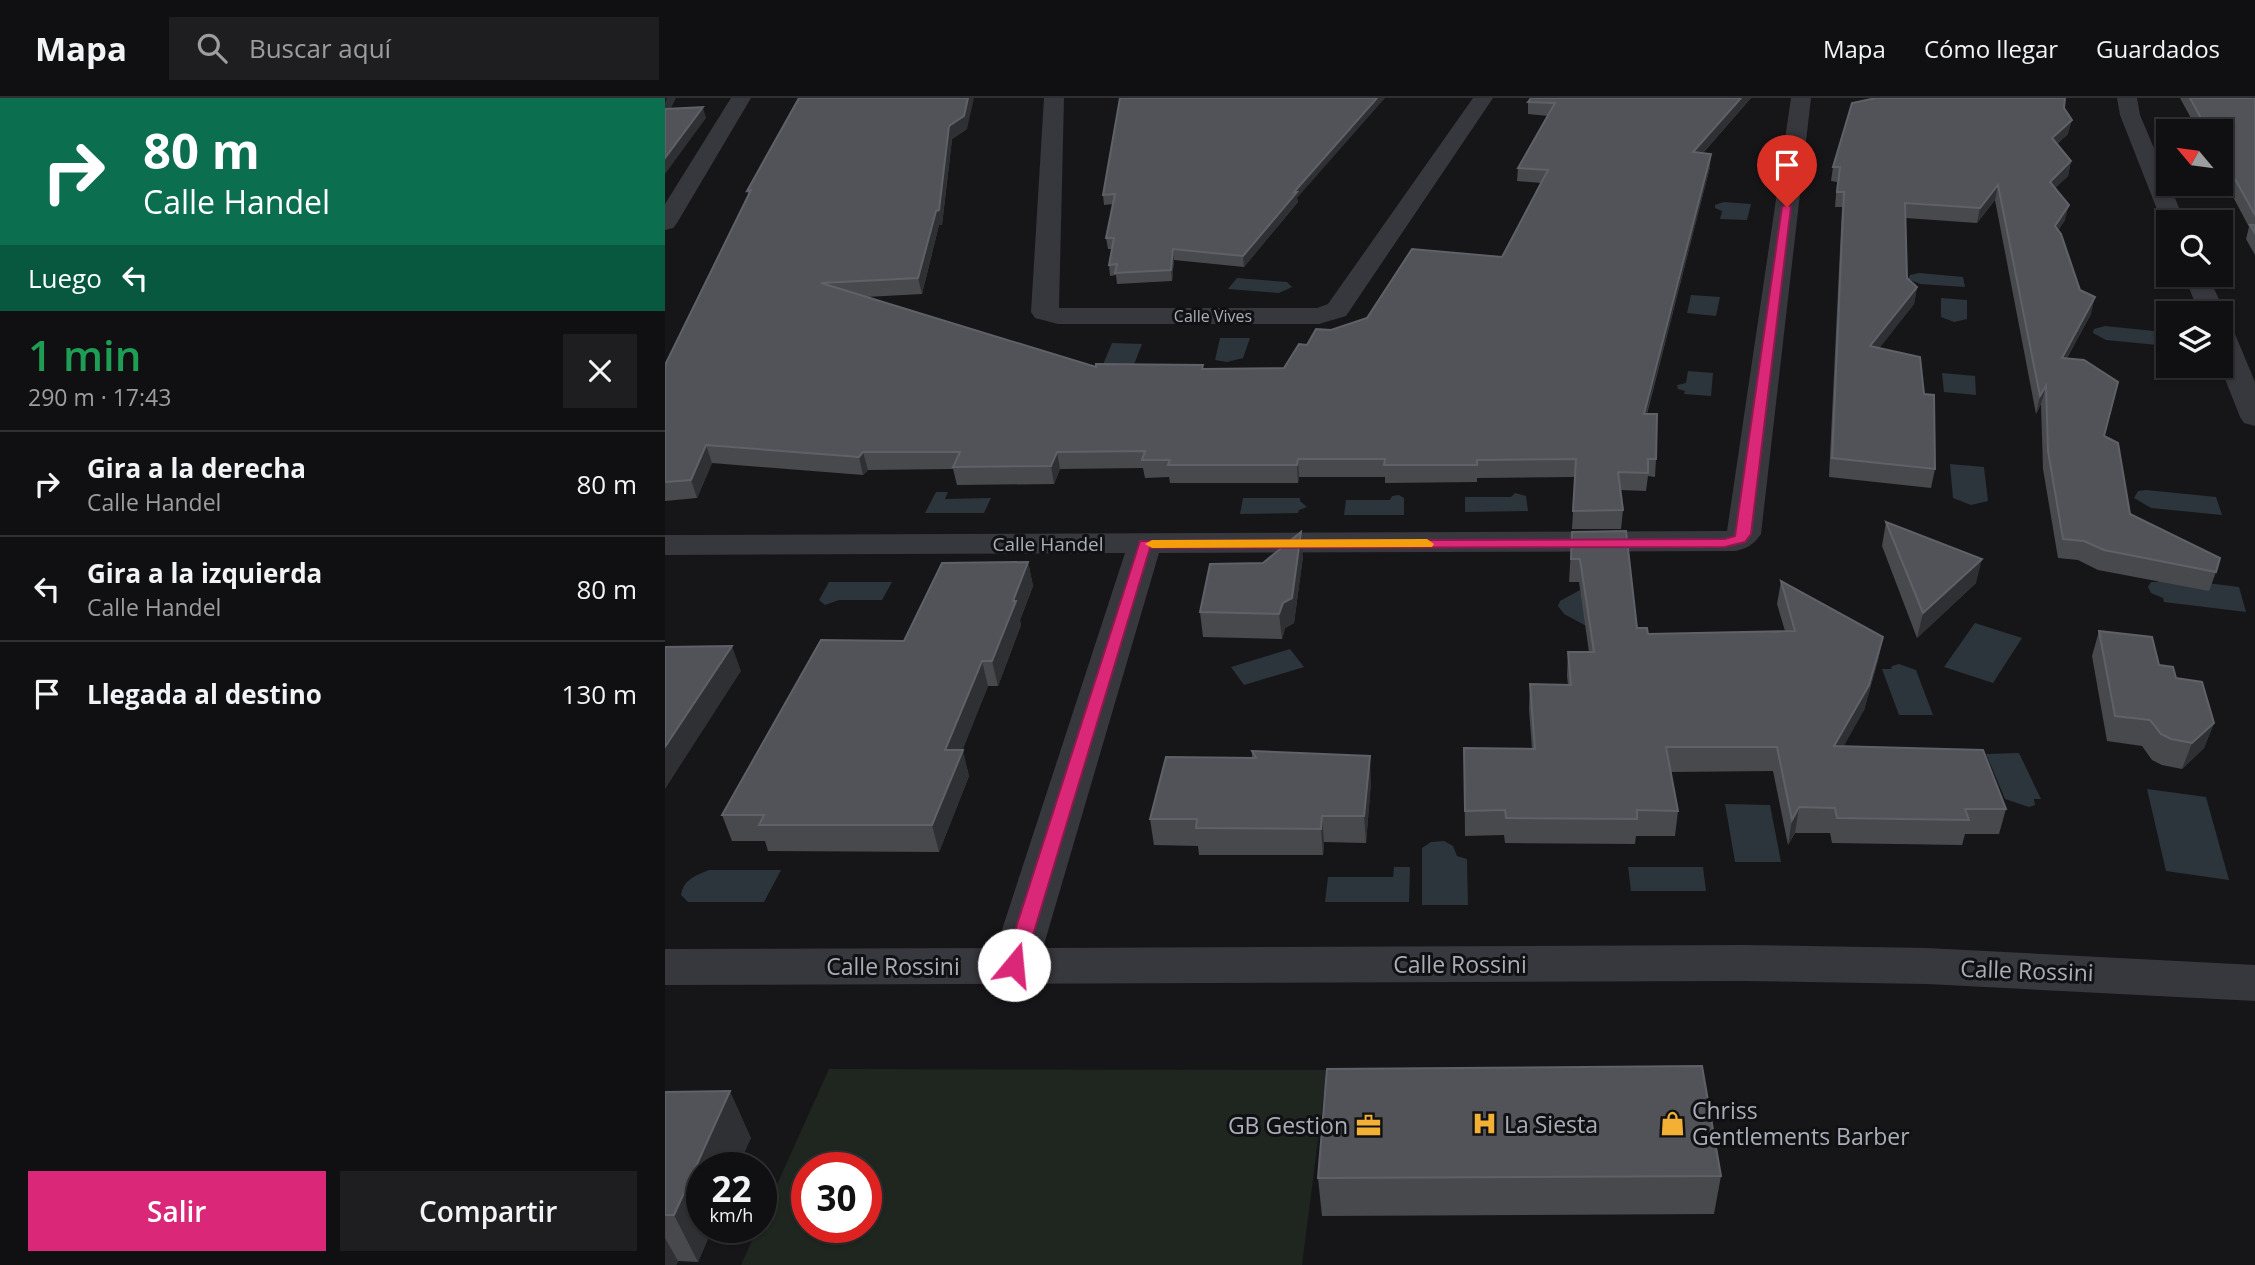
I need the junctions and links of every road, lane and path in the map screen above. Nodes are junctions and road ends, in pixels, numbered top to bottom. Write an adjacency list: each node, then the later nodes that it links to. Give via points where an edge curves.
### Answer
1 (741, 98): 7 (street)
2 (1054, 98): 3 (street, Calle Vives, via 1045,312 1058,316 1329,315 1337,310)
3 (1483, 98)
4 (1801, 98): 10 (street, Calle Handel, via 1740,539 1725,543)
5 (2127, 98): 6 (street)
6 (2169, 210)
7 (665, 223)
8 (2233, 363): 9 (street)
9 (2255, 417)
10 (1145, 544): 11 (street, Calle Handel); 12 (street)
11 (665, 545)
12 (1014, 965): 13 (street, Calle Rossini); 14 (street, Calle Rossini, via 1927,965)
13 (665, 967)
14 (2255, 983)

